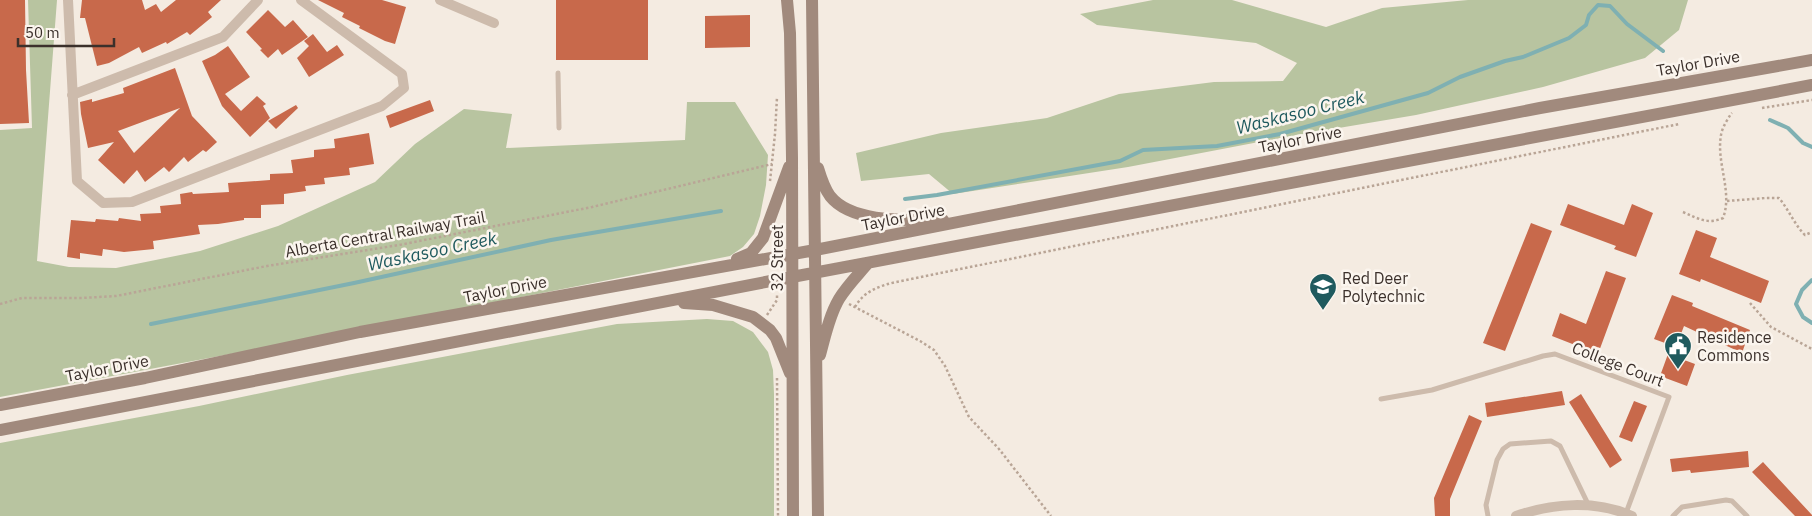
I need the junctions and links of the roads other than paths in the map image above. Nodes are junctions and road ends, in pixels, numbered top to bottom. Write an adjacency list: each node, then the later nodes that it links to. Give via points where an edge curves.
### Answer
1 (68, 0): 11 (street)
2 (258, 0): 11 (street, via 224,37)
3 (301, 0): 11 (street, via 402,74 404,88 382,106 132,202 103,203 77,181)
4 (440, 0): 7 (street)
5 (787, 0): 14 (main road, 32 Street)
6 (812, 0): 13 (main road)
7 (494, 23)
8 (1811, 59): 15 (main road, Taylor Drive, via 1540,108)
9 (558, 73): 12 (lane)
10 (1812, 85): 18 (main road)
11 (72, 95)
12 (559, 128)
13 (814, 157): 15 (main road, via 823,185 845,210 883,219); 16 (main road)
14 (792, 158): 17 (main road, 32 Street); 19 (main road, via 758,247)
15 (968, 221): 16 (main road, Taylor Drive)
16 (815, 250): 17 (main road, Taylor Drive); 20 (main road)
17 (793, 254): 19 (main road, Taylor Drive); 21 (main road, 32 Street)
18 (868, 263): 20 (main road); 23 (main road, via 849,284 835,307)
19 (716, 268): 26 (main road, Taylor Drive, via 360,332)
20 (815, 273): 21 (main road); 23 (main road)
21 (793, 277): 22 (main road); 24 (main road, 32 Street)
22 (666, 302): 24 (main road, via 712,305 753,317 776,338); 27 (main road)
23 (816, 369): 31 (main road)
24 (794, 383): 30 (main road, 32 Street)
25 (1381, 399): 29 (lane, College Court, via 1432,390 1555,354 1669,397)
26 (0, 405)
27 (0, 430)
28 (1589, 506): 29 (street); 32 (lane, via 1560,446 1551,441 1510,444 1497,460 1486,505); 33 (street, via 1552,506)
29 (1629, 515)
30 (793, 516)
31 (818, 516)
32 (1488, 516)
33 (1516, 516)
34 (1673, 516): 35 (lane, via 1682,507 1726,500 1732,501)
35 (1747, 516)

